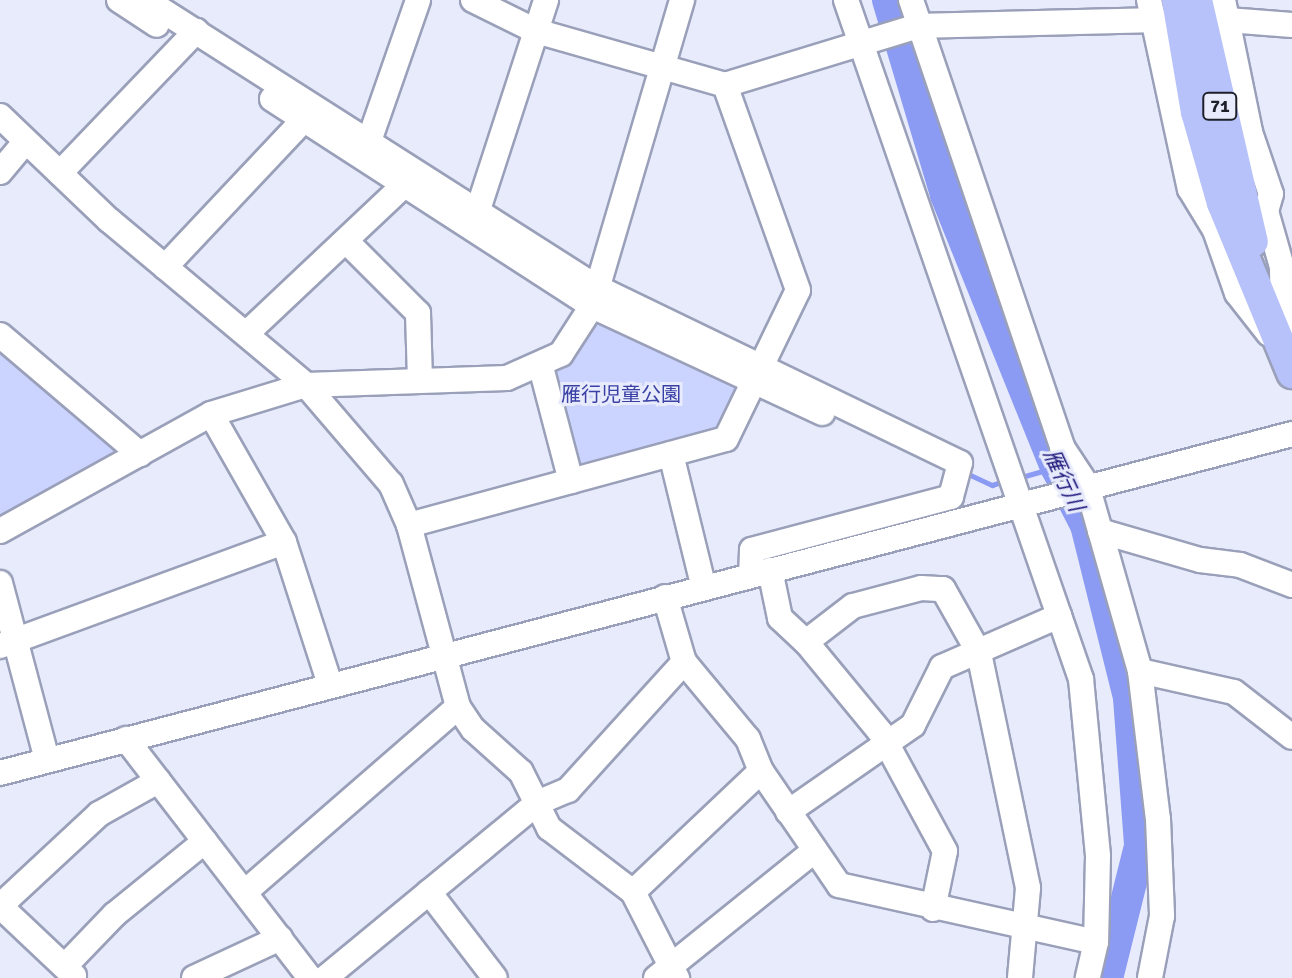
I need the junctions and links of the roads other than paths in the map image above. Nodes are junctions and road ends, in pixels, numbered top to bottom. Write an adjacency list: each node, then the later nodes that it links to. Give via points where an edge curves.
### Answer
1 (119, 0): 14 (street)
2 (146, 0): 14 (street)
3 (418, 0): 21 (street)
4 (473, 0): 13 (street)
5 (546, 0): 13 (street)
6 (682, 0): 16 (street)
7 (846, 0): 15 (street)
8 (911, 0): 12 (street)
9 (1159, 10): 12 (street); 28 (main road, 71, via 1222,203); 32 (street, via 1190,189 1215,230 1237,293)
10 (1215, 10): 11 (street); 28 (main road, 71); 32 (street, via 1271,194 1266,211 1282,267)
11 (1292, 25)
12 (918, 26): 15 (street); 42 (street, via 1062,447)
13 (536, 31): 16 (street); 25 (street)
14 (190, 37): 18 (street); 23 (street)
15 (858, 43): 17 (street); 43 (street)
16 (659, 65): 17 (street); 29 (street)
17 (725, 85): 34 (street, via 798,290)
18 (310, 114): 21 (street); 27 (street)
19 (0, 116): 20 (street)
20 (26, 141): 22 (street); 23 (street)
21 (363, 148): 24 (street)
22 (0, 172)
23 (60, 173): 27 (street)
24 (409, 176): 25 (street); 26 (street)
25 (475, 219): 29 (street)
26 (346, 241): 30 (street); 35 (street, via 418,313)
27 (165, 267): 30 (street)
28 (1264, 295): 32 (main road, 71)
29 (594, 297): 33 (street, via 579,332); 34 (street)
30 (246, 334): 36 (street)
31 (0, 335): 39 (street)
32 (1287, 362)
33 (541, 367): 35 (street, via 507,378); 41 (street)
34 (760, 375): 40 (street, via 726,439); 48 (street, via 960,477 951,497 752,550)
35 (420, 380): 36 (street)
36 (306, 385): 37 (street); 44 (street, via 391,484)
37 (211, 414): 39 (street); 47 (street)
38 (1292, 434): 42 (street)
39 (140, 454): 45 (street)
40 (671, 454): 41 (street); 51 (street)
41 (571, 481): 44 (street)
42 (1087, 485): 43 (street); 46 (street)
43 (1018, 504): 48 (street); 53 (street)
44 (409, 525): 57 (street)
45 (0, 531)
46 (1100, 531): 50 (street, via 1200,560 1240,565); 59 (street)
47 (284, 542): 55 (street); 60 (street)
48 (760, 573): 51 (street); 54 (street, via 780,618)
49 (0, 583): 55 (street)
50 (1292, 585)
51 (704, 588): 52 (street)
52 (665, 597): 57 (street); 58 (street)
53 (1059, 616): 56 (street); 80 (street, via 1081,679 1092,762)
54 (806, 642): 56 (street, via 853,606 921,588 943,589); 64 (street, via 881,733)
55 (8, 643): 65 (street)
56 (979, 653): 64 (street, via 942,667 913,725); 78 (street, via 1028,888)
57 (444, 654): 60 (street); 61 (street)
58 (684, 662): 66 (street, via 748,739); 69 (street, via 568,790)
59 (1140, 671): 62 (street, via 1234,692); 81 (street, via 1158,819 1162,916)
60 (330, 684): 63 (street)
61 (458, 707): 69 (street, via 473,729 521,772); 73 (street)
62 (1292, 737)
63 (126, 739): 65 (street); 68 (street)
64 (884, 745): 70 (street); 77 (street, via 945,851)
65 (47, 760): 67 (street)
66 (761, 771): 70 (street); 75 (street)
67 (0, 773)
68 (158, 781): 71 (street); 76 (street, via 99,814)
69 (537, 803): 74 (street); 75 (street, via 549,828)
70 (788, 812): 72 (street)
71 (205, 841): 73 (street); 82 (street, via 114,915)
72 (815, 850): 77 (street, via 848,891); 83 (street)
73 (245, 892): 79 (street)
74 (429, 892): 86 (street); 87 (street)
75 (633, 892): 83 (street)
76 (0, 906): 82 (street)
77 (933, 909): 78 (street)
78 (1028, 928): 80 (street); 88 (street)
79 (280, 938): 84 (street); 85 (street)
80 (1096, 942): 89 (street)
81 (1156, 952): 90 (street); 91 (street)
82 (70, 972)
83 (668, 974)
84 (194, 978)
85 (310, 978)
86 (325, 978)
87 (495, 978)
88 (1020, 978)
89 (1088, 978)
90 (1150, 978)
91 (1162, 978)

